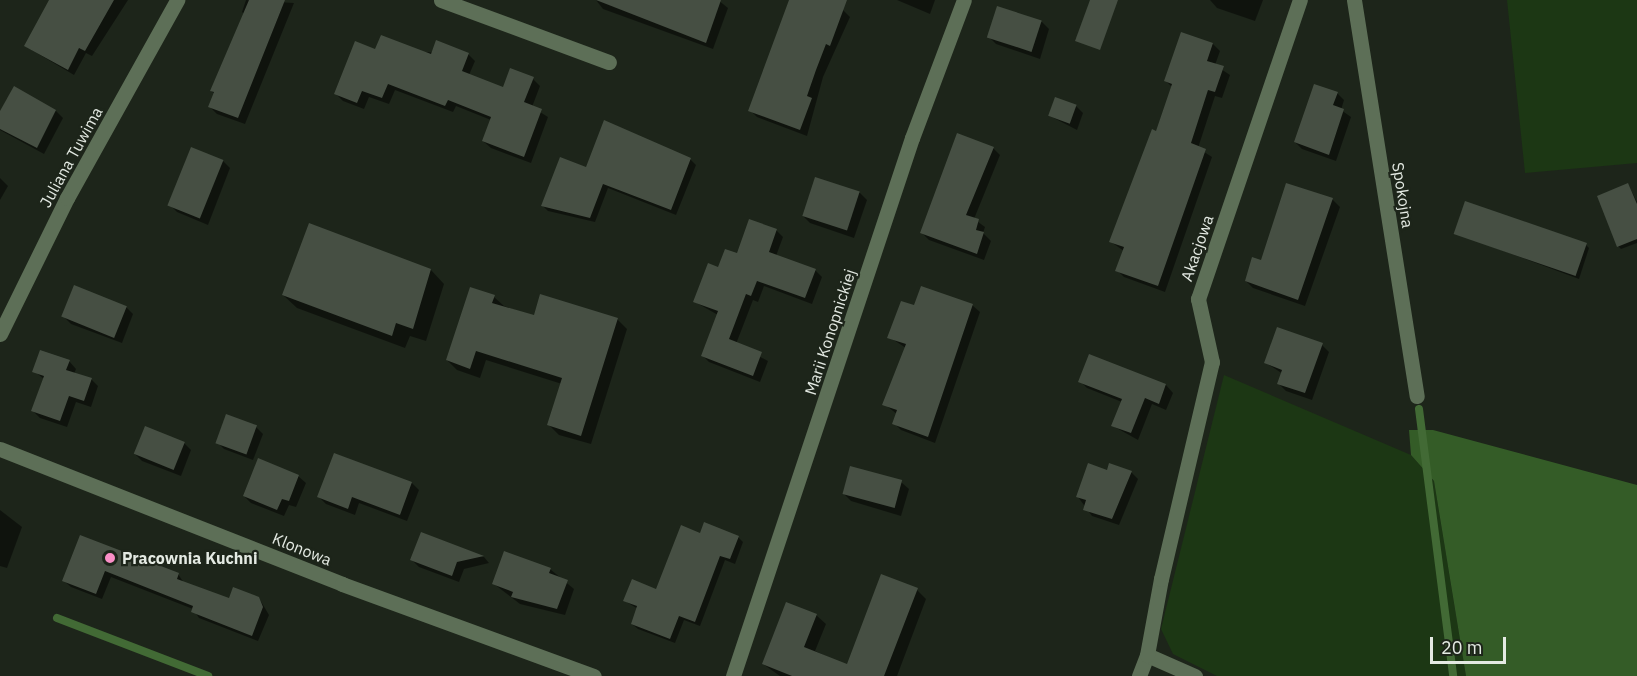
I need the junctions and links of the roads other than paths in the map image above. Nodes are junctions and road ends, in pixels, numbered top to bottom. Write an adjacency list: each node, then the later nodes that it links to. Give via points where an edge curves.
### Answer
1 (177, 0): 7 (street, Juliana Tuwima, via 75,183)
2 (441, 0): 6 (street)
3 (964, 0): 12 (street, Marii Konopnickiej, via 912,138)
4 (1300, 0): 10 (street, Akacjowa, via 1198,299 1212,362)
5 (1354, 0): 8 (street, Spokojna)
6 (609, 62)
7 (0, 334)
8 (1417, 396)
9 (0, 449): 11 (street, Klonowa, via 342,584)
10 (1147, 654): 13 (street, Akacjowa); 14 (street)
11 (594, 676)
12 (733, 676)
13 (1139, 676)
14 (1195, 676)

